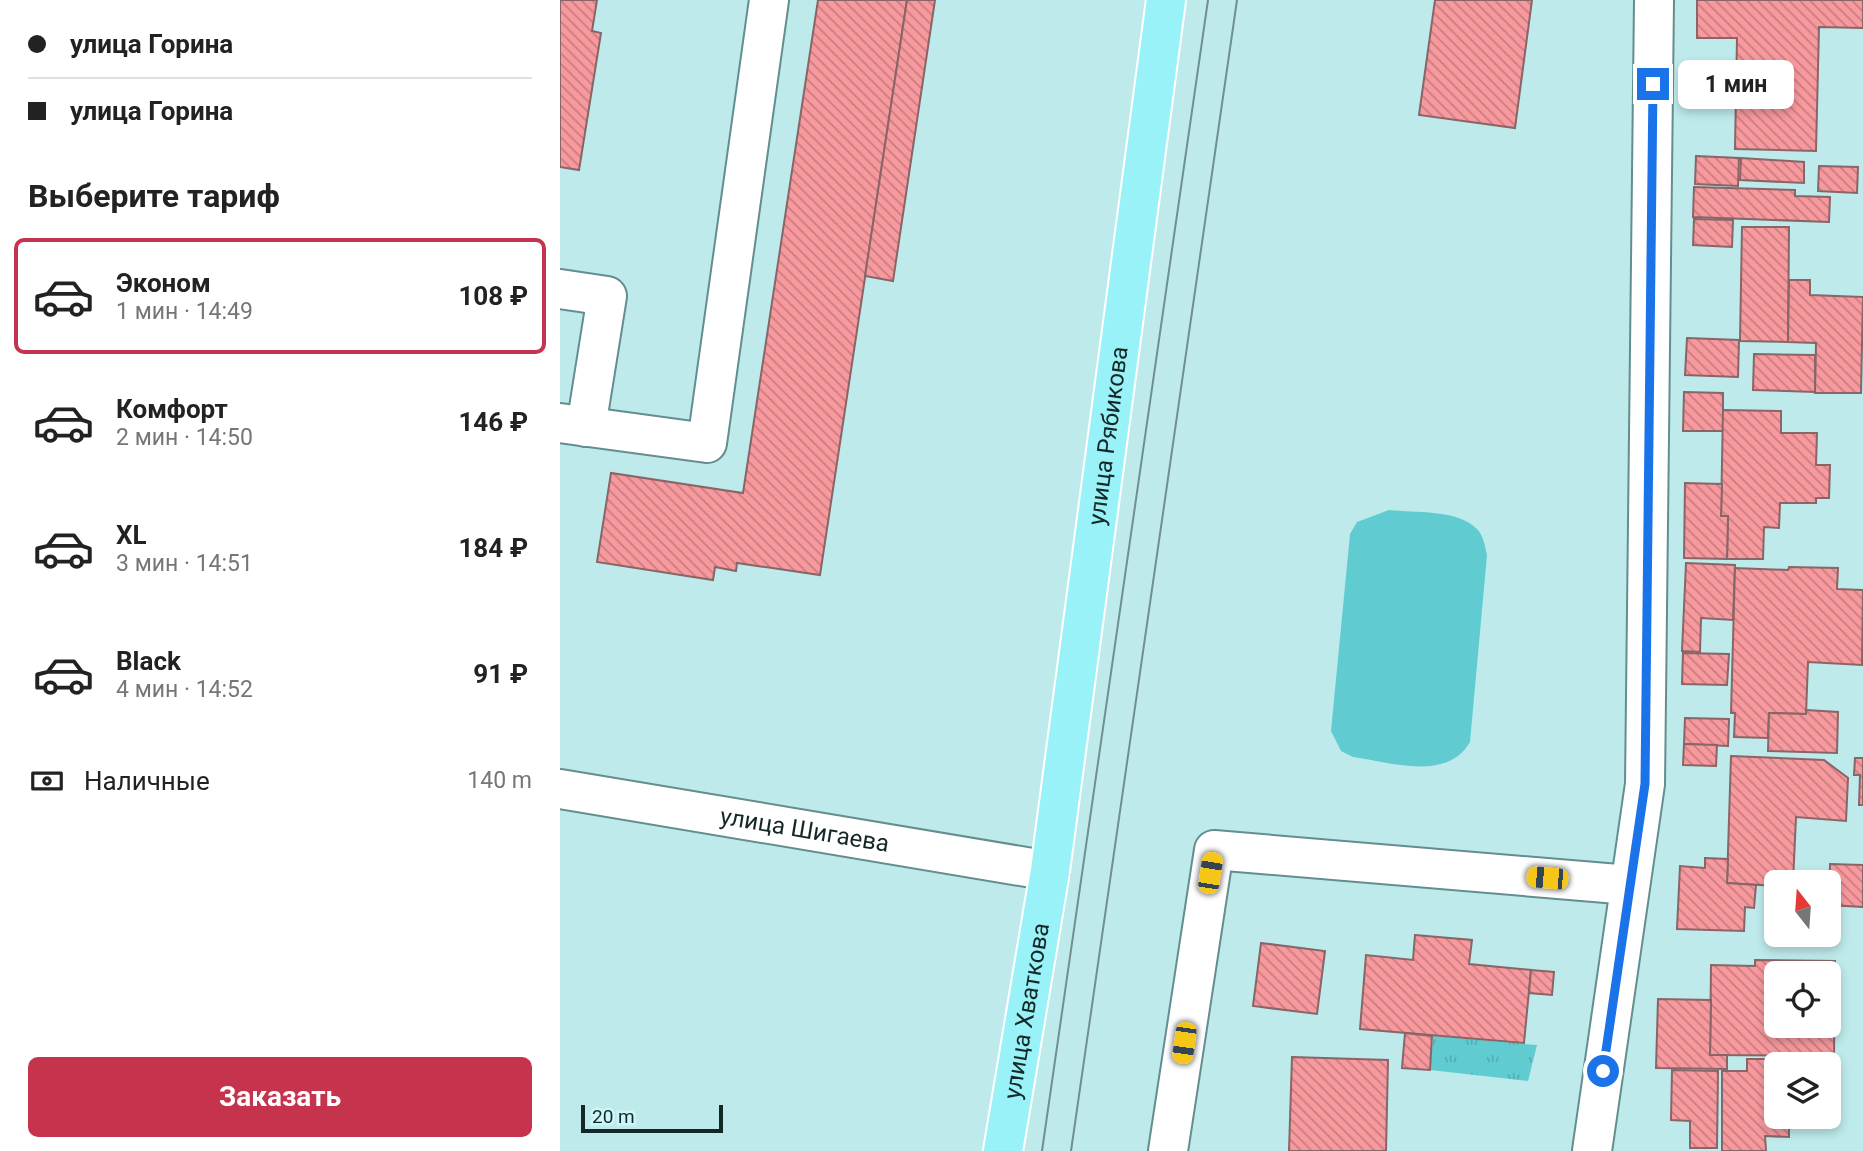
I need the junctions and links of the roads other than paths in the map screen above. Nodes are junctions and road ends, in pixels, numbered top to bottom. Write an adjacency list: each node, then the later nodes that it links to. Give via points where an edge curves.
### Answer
1 (769, 0): 5 (street, via 707,443)
2 (1166, 0): 7 (main road, улица Рябикова)
3 (1654, 0): 8 (street, via 1645,784)
4 (560, 289): 5 (street, via 607,296)
5 (573, 425)
6 (560, 789): 7 (street, улица Шигаева)
7 (1050, 871): 9 (main road, улица Хваткова)
8 (1630, 885): 10 (street, via 1214,850); 11 (street)
9 (1003, 1151)
10 (1168, 1151)
11 (1592, 1151)

